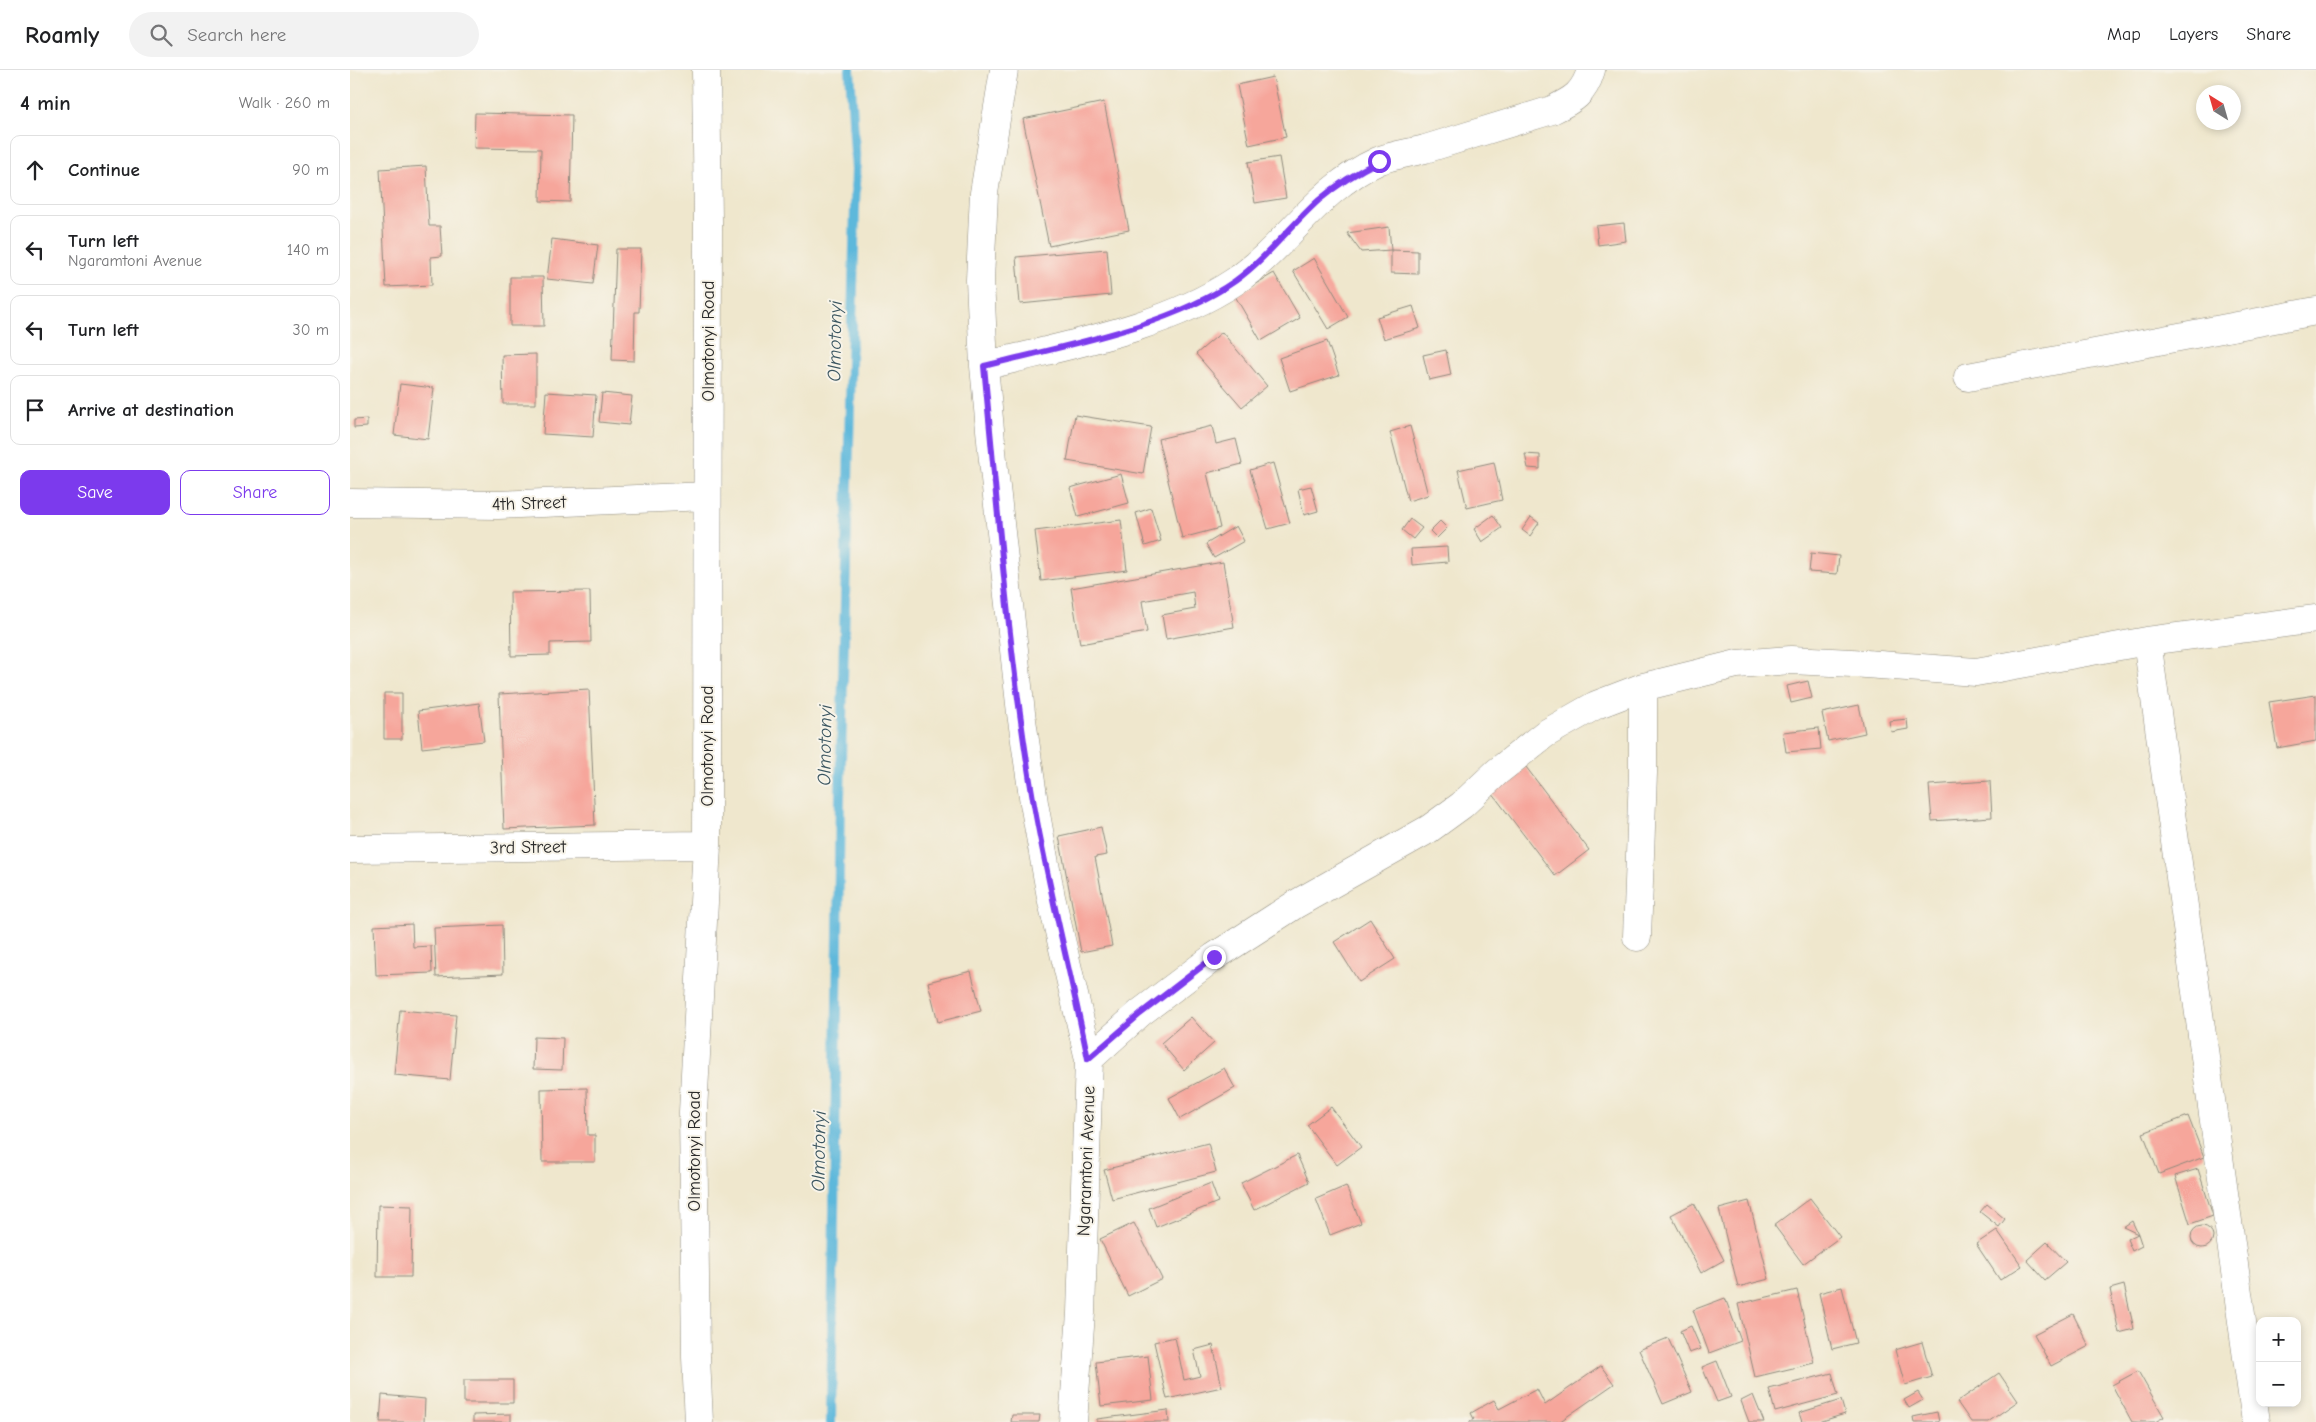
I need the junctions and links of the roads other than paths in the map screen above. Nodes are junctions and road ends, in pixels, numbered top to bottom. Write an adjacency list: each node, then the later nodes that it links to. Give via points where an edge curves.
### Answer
1 (706, 70): 7 (street, Olmotonyi Road)
2 (1004, 70): 5 (street, Ngaramtoni Avenue, via 984,193 980,280)
3 (1591, 70): 5 (street, via 1586,84 1572,101 1552,110 1379,161 1345,179 1234,281 1185,309 1120,331)
4 (2316, 311): 6 (street)
5 (984, 366): 15 (street, Ngaramtoni Avenue, via 1004,570 1034,803 1051,897)
6 (1968, 377)
7 (707, 496): 8 (street, 4th Street, via 498,505); 12 (street, Olmotonyi Road)
8 (350, 503)
9 (2316, 619): 10 (street)
10 (2147, 641): 11 (street, via 1976,672 1791,660 1737,664); 18 (street)
11 (1643, 687): 14 (street); 15 (street, via 1596,705 1545,734 1429,829 1296,904 1214,957)
12 (707, 845): 13 (street, 3rd Street); 16 (street, Olmotonyi Road, via 693,1112)
13 (350, 849)
14 (1637, 937)
15 (1088, 1059): 17 (street, Ngaramtoni Avenue, via 1081,1313)
16 (699, 1422)
17 (1073, 1422)
18 (2256, 1422)

